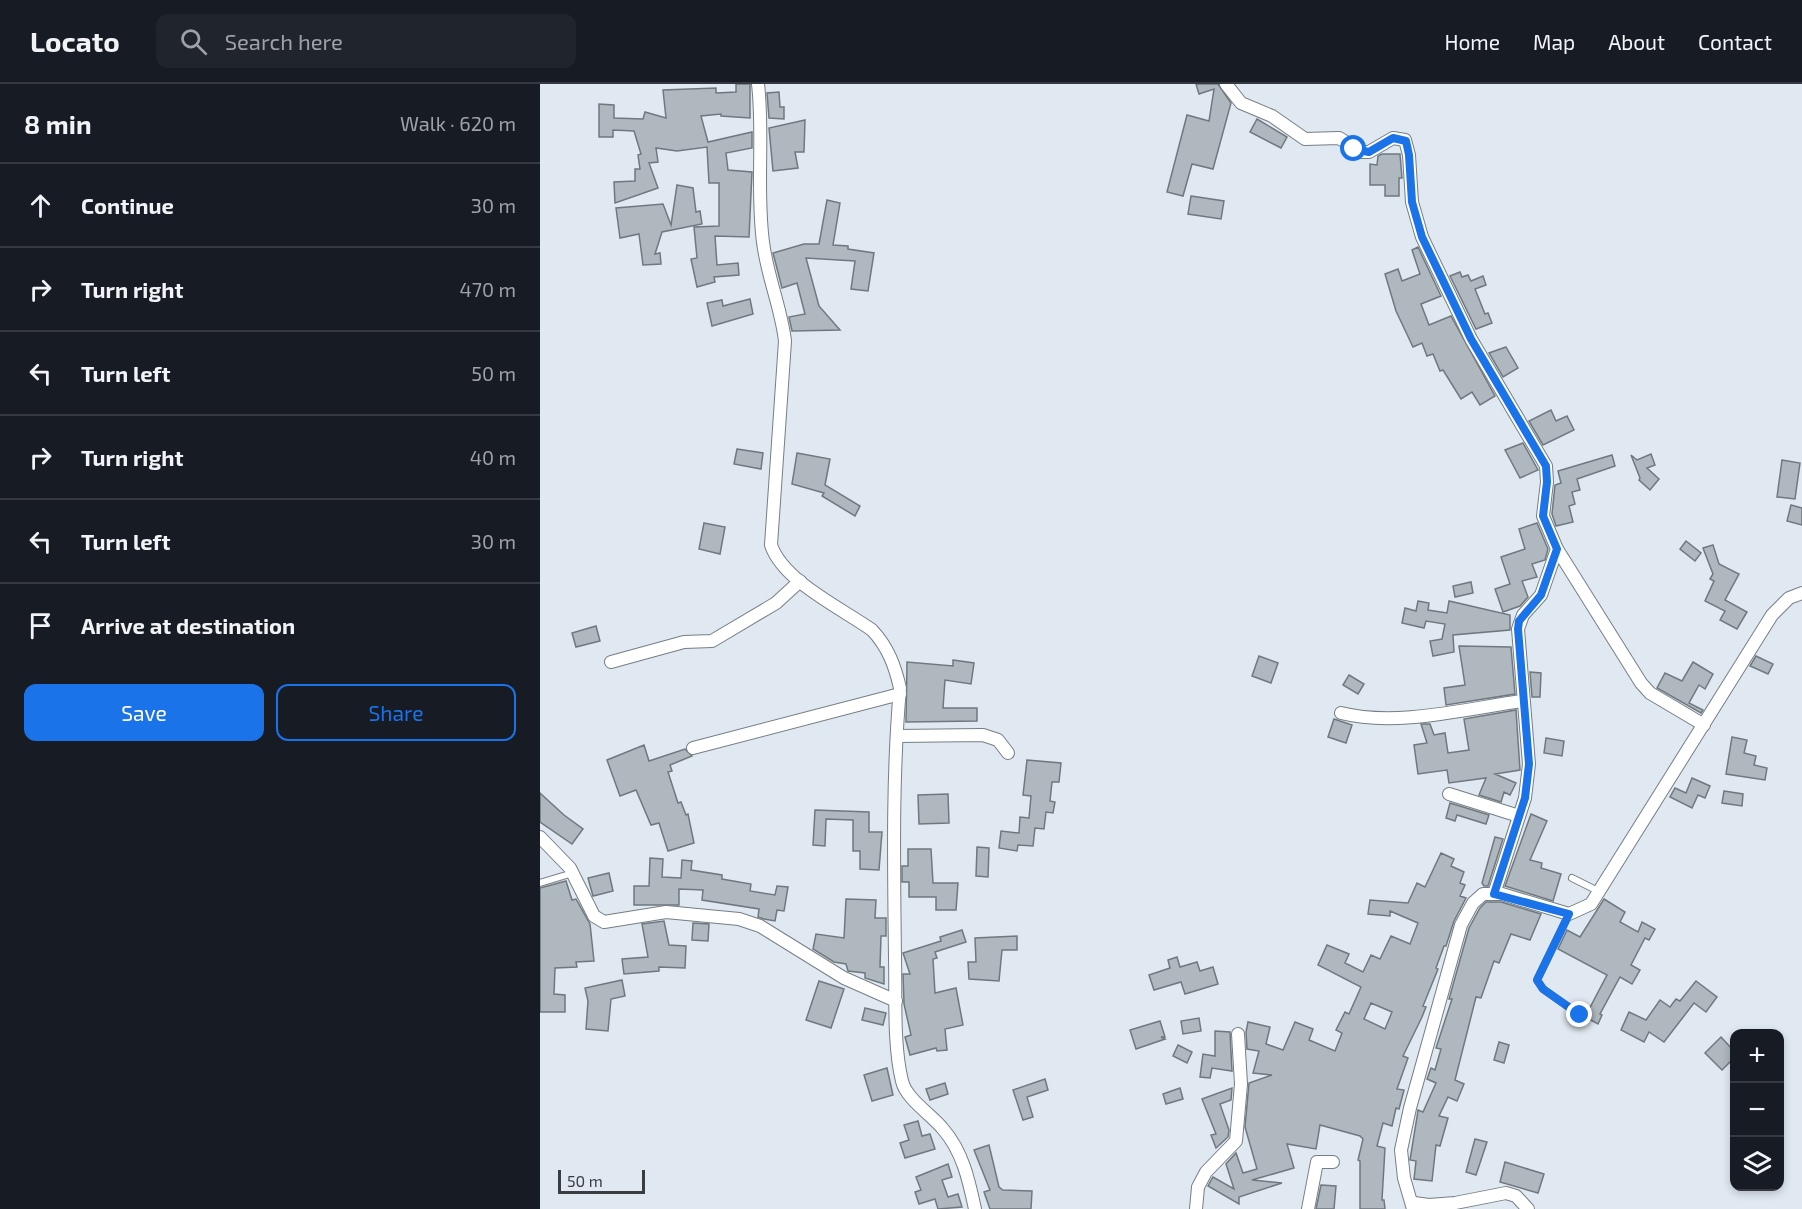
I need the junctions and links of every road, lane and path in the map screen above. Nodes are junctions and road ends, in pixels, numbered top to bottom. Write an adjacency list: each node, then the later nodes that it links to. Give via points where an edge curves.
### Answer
1 (758, 84): 4 (street, via 762,240 785,341 771,545 775,558)
2 (1226, 84): 3 (street, via 1241,103 1272,116 1305,139 1339,138 1362,152 1393,138 1406,141 1415,221 1471,339 1546,466 1543,516)
3 (1557, 549): 8 (street, via 1541,595 1519,621); 10 (street, via 1641,683 1650,693)
4 (800, 581): 6 (street, via 776,603 712,641 684,642); 7 (street, via 881,640 896,669)
5 (1802, 593): 10 (street, via 1790,598 1772,615)
6 (611, 663)
7 (900, 694): 11 (street); 12 (street)
8 (1522, 701): 9 (street, via 1400,717 1365,719); 15 (street, via 1529,764)
9 (1341, 713)
10 (1704, 724): 20 (street)
11 (897, 736): 13 (street, via 983,735 998,740); 23 (street, via 893,823)
12 (693, 748)
13 (1008, 753)
14 (1449, 794): 15 (street)
15 (1519, 816): 21 (street)
16 (540, 837): 17 (street)
17 (573, 873): 19 (lane); 23 (street, via 594,916 604,922 666,912 739,919 760,926 844,978)
18 (1572, 878): 20 (lane)
19 (540, 883)
20 (1595, 889): 22 (street, via 1591,904)
21 (1494, 894): 22 (street); 27 (street, via 1477,897 1461,925 1432,1025 1401,1150 1404,1178)
22 (1569, 914): 24 (lane, via 1537,980 1543,989)
23 (896, 1001): 28 (street, via 903,1086 945,1130 968,1176)
24 (1580, 1015)
25 (1238, 1034): 29 (street, via 1241,1084 1236,1141 1206,1172 1198,1187)
26 (1333, 1162): 30 (street, via 1321,1160 1315,1166)
27 (1414, 1206): 31 (street, via 1506,1193 1516,1196)
28 (975, 1209)
29 (1196, 1209)
30 (1308, 1209)
31 (1528, 1209)

